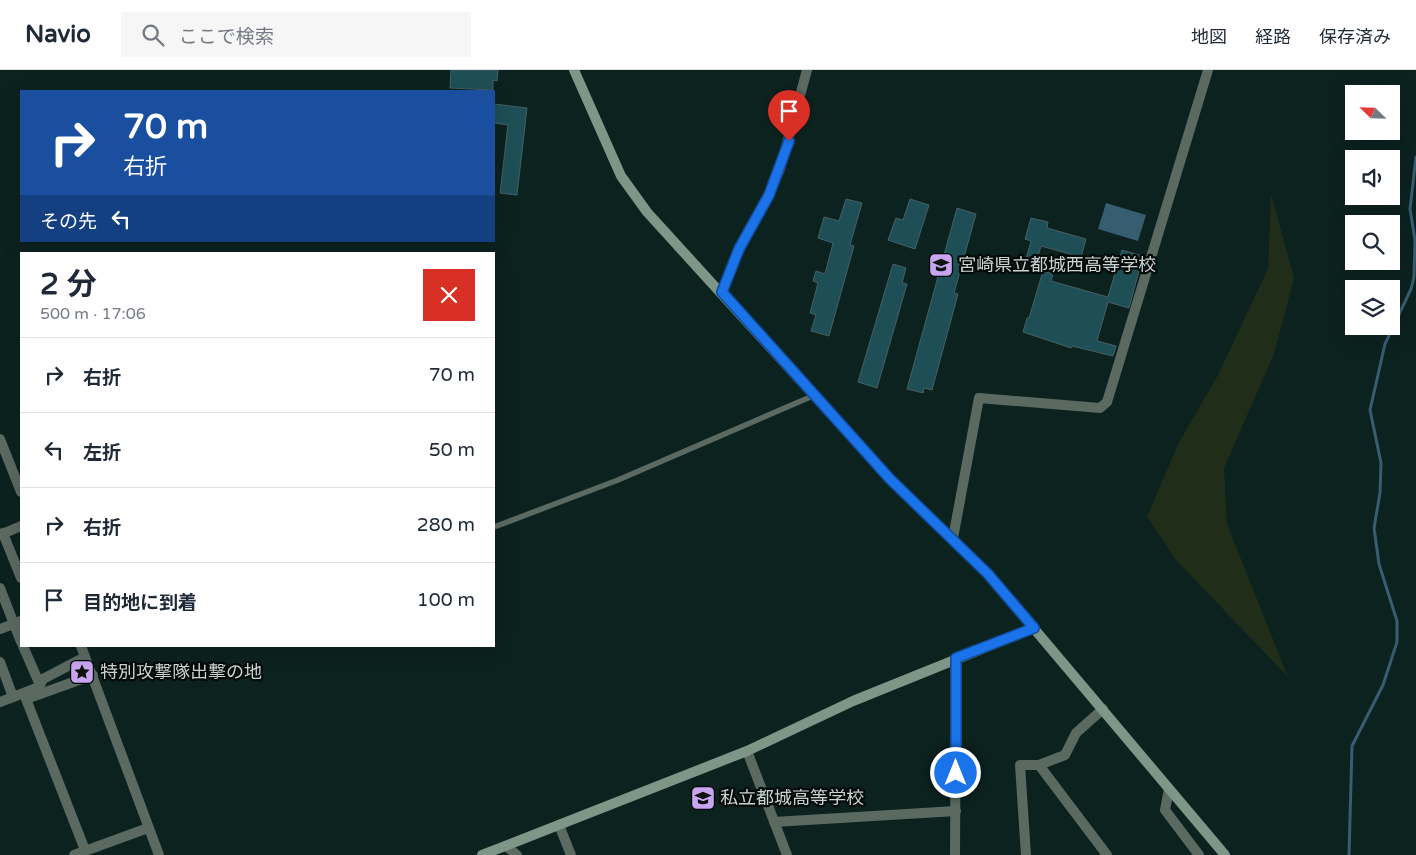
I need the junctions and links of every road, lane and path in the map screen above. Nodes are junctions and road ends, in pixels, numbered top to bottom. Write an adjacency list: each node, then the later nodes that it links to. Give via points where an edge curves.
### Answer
1 (574, 70): 4 (street, via 621,176 646,212)
2 (807, 70): 4 (street, via 780,168 739,249)
3 (1208, 70): 11 (street, via 1108,402 1100,408 979,398)
4 (722, 292): 5 (street)
5 (815, 395): 9 (lane, via 618,480); 11 (street, via 890,479)
6 (1, 445): 7 (street)
7 (20, 490)
8 (20, 526): 10 (street)
9 (495, 527)
10 (2, 534): 12 (street)
11 (953, 538): 15 (street)
12 (20, 576)
13 (0, 588): 14 (street)
14 (17, 622): 16 (street); 17 (street)
15 (1034, 628): 21 (street); 29 (street)
16 (0, 629)
17 (20, 637)
18 (23, 647): 24 (street)
19 (81, 647): 20 (street)
20 (86, 657): 23 (street); 24 (street, via 42,679)
21 (956, 658): 30 (street, via 853,701); 33 (street)
22 (0, 662): 25 (street)
23 (92, 675): 26 (street); 36 (street)
24 (40, 685): 25 (street)
25 (13, 697): 27 (street)
26 (26, 699): 28 (street); 38 (street)
27 (0, 702)
28 (0, 709)
29 (1103, 709): 31 (street, via 1076,734 1065,755); 32 (street)
30 (747, 751): 34 (street); 35 (street)
31 (1039, 765): 46 (street, via 1020,765); 47 (street)
32 (1169, 789): 48 (street, via 1164,810); 49 (street)
33 (956, 811): 34 (street); 45 (street)
34 (774, 822): 44 (street)
35 (559, 825): 37 (street); 43 (street)
36 (148, 828): 38 (street); 40 (street)
37 (506, 846): 41 (street); 42 (street)
38 (85, 850): 39 (street)
39 (74, 855)
40 (159, 855)
41 (482, 855)
42 (517, 855)
43 (571, 855)
44 (786, 855)
45 (955, 855)
46 (1026, 855)
47 (1107, 855)
48 (1199, 855)
49 (1225, 855)

